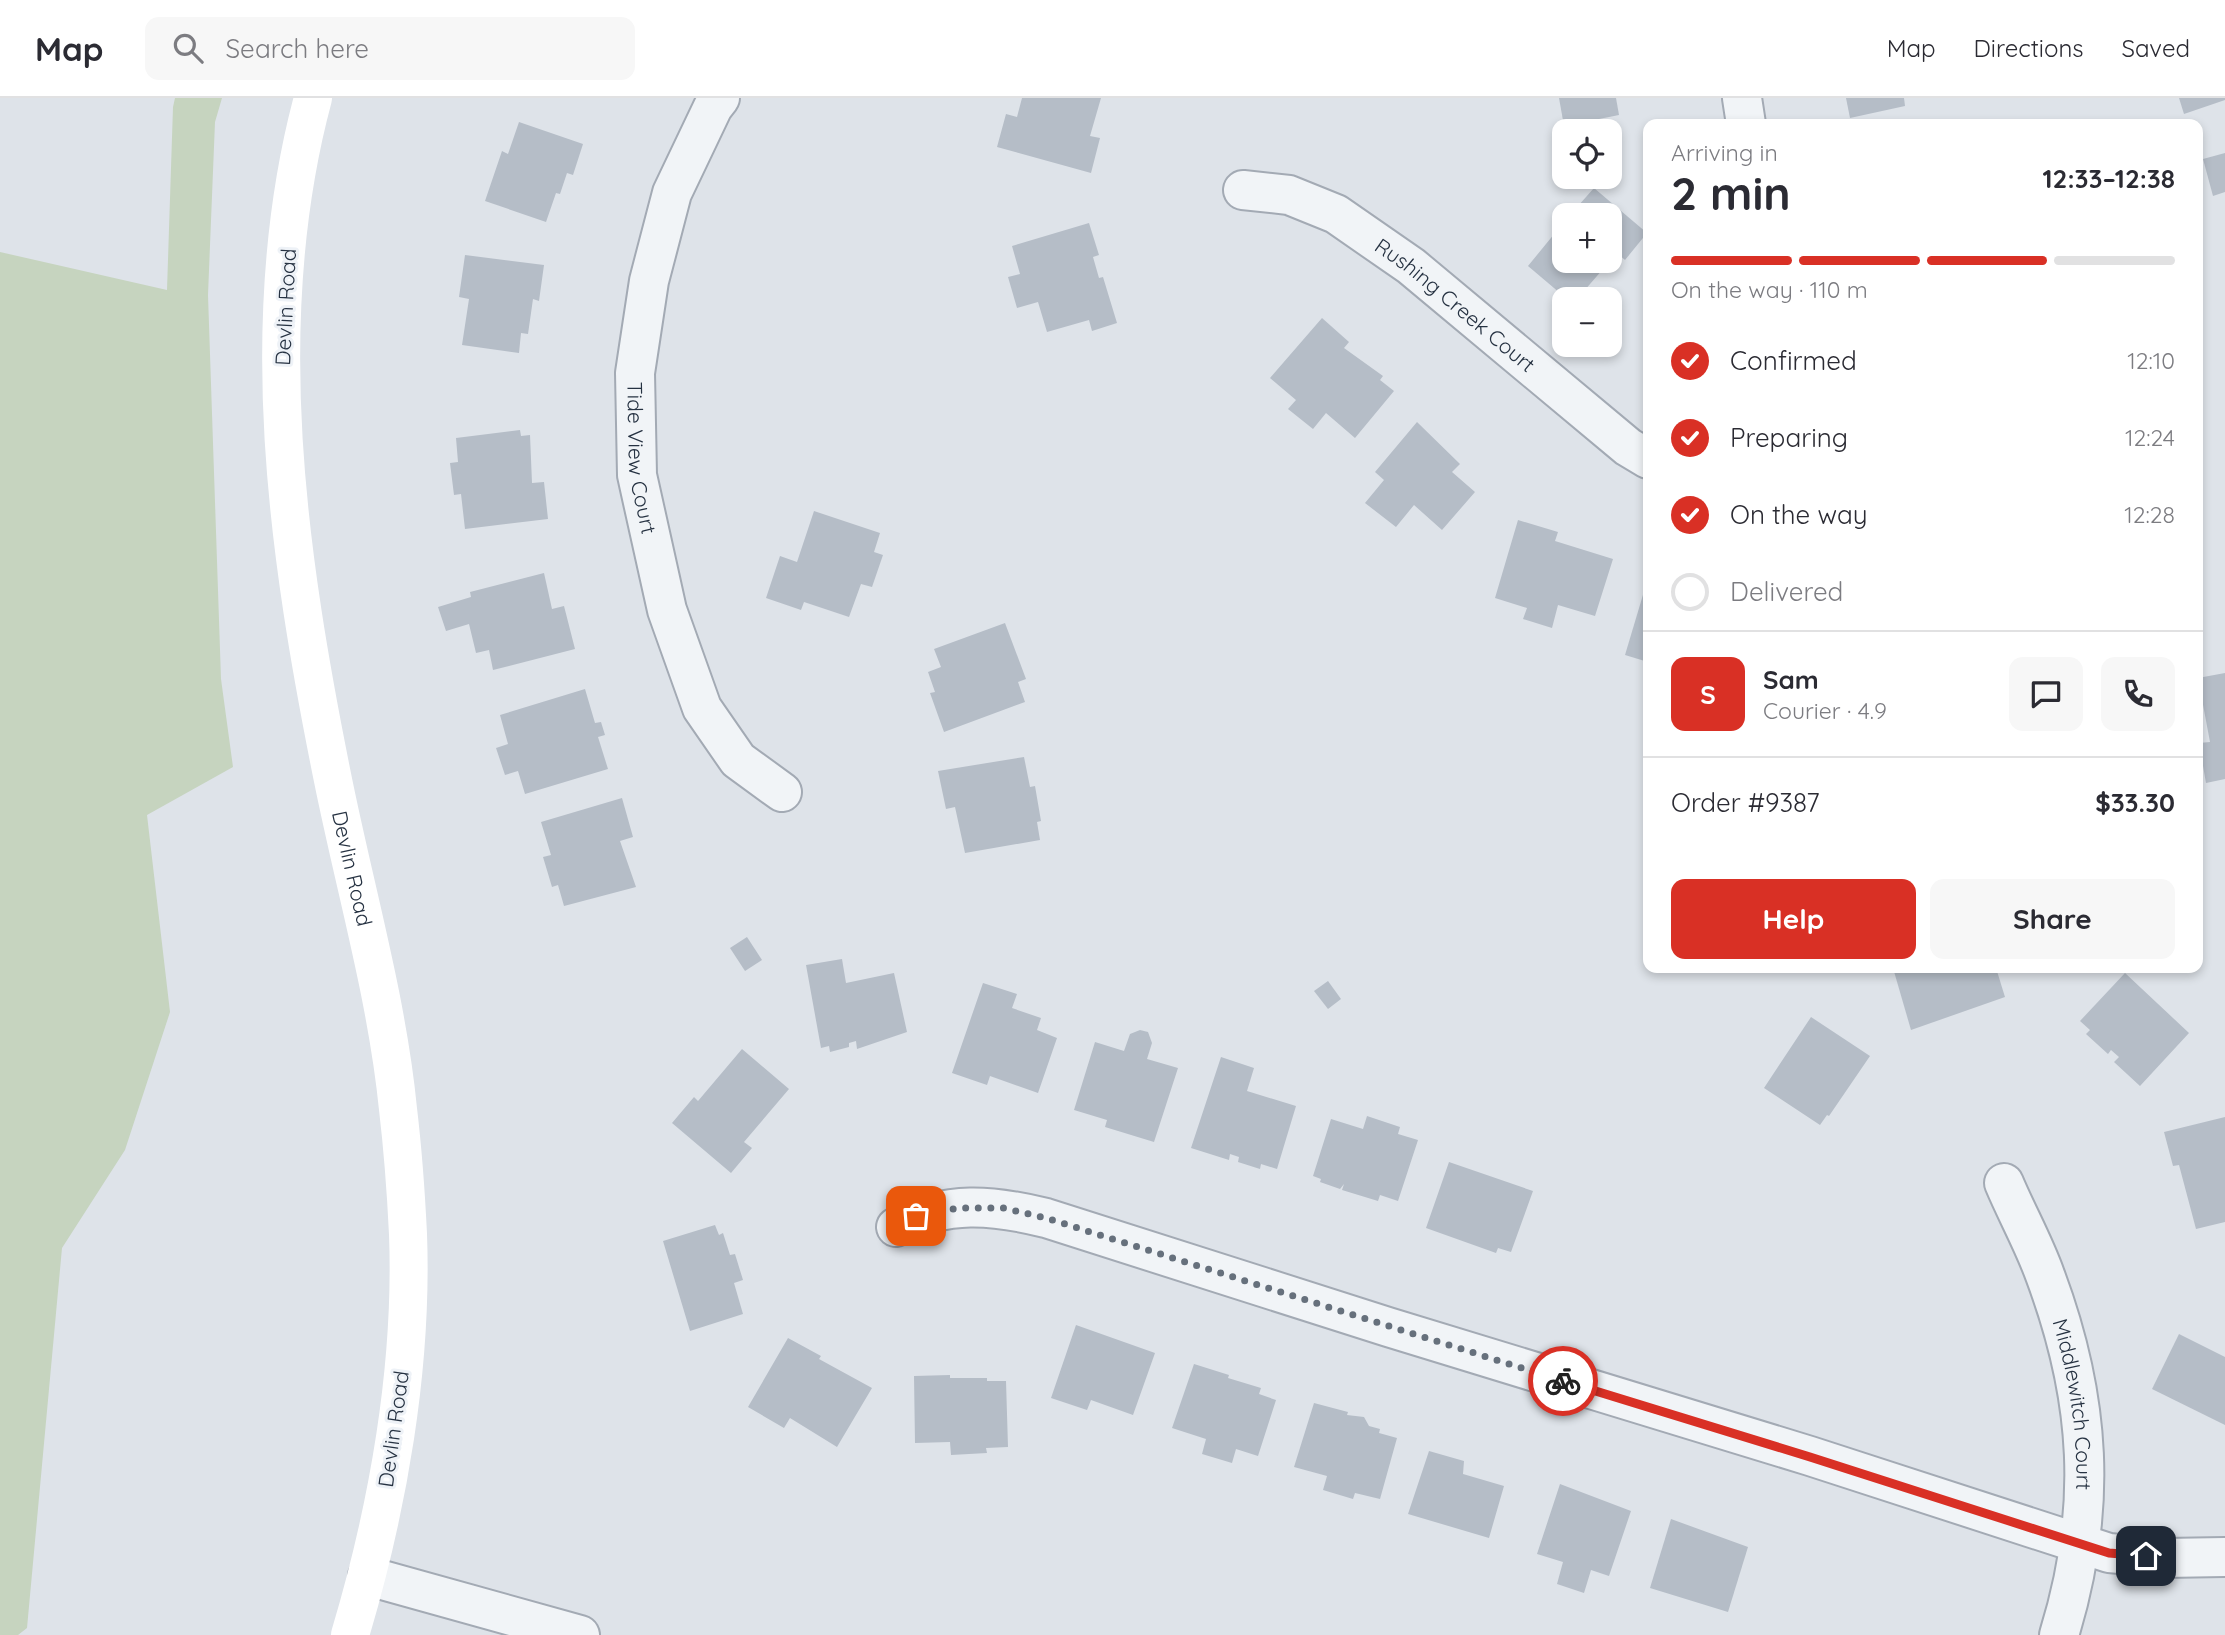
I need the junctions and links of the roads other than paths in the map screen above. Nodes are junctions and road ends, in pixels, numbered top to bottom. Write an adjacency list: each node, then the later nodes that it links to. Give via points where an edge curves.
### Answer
1 (313, 98): 12 (main road, Devlin Road, via 291,204 282,317 286,497 306,639 383,1004 398,1107 408,1236 401,1384)
2 (720, 98): 7 (street, Tide View Court, via 671,193 649,281 635,373 637,475 667,610 702,708 738,760)
3 (1742, 98): 4 (street)
4 (1745, 119)
5 (1242, 190): 6 (street, Rushing Creek Court, via 1289,195 1336,214)
6 (1642, 443)
7 (782, 792)
8 (2004, 1183): 10 (street, Middlewitch Court, via 2045,1275 2069,1351 2084,1429 2086,1475)
9 (897, 1227): 10 (street, via 916,1216 959,1208 1003,1208 1046,1218)
10 (2080, 1544): 11 (street, via 2109,1553); 15 (street, Middlewitch Court)
11 (2225, 1557)
12 (368, 1576): 13 (main road, Devlin Road); 14 (street)
13 (350, 1635)
14 (580, 1635)
15 (2059, 1635)

